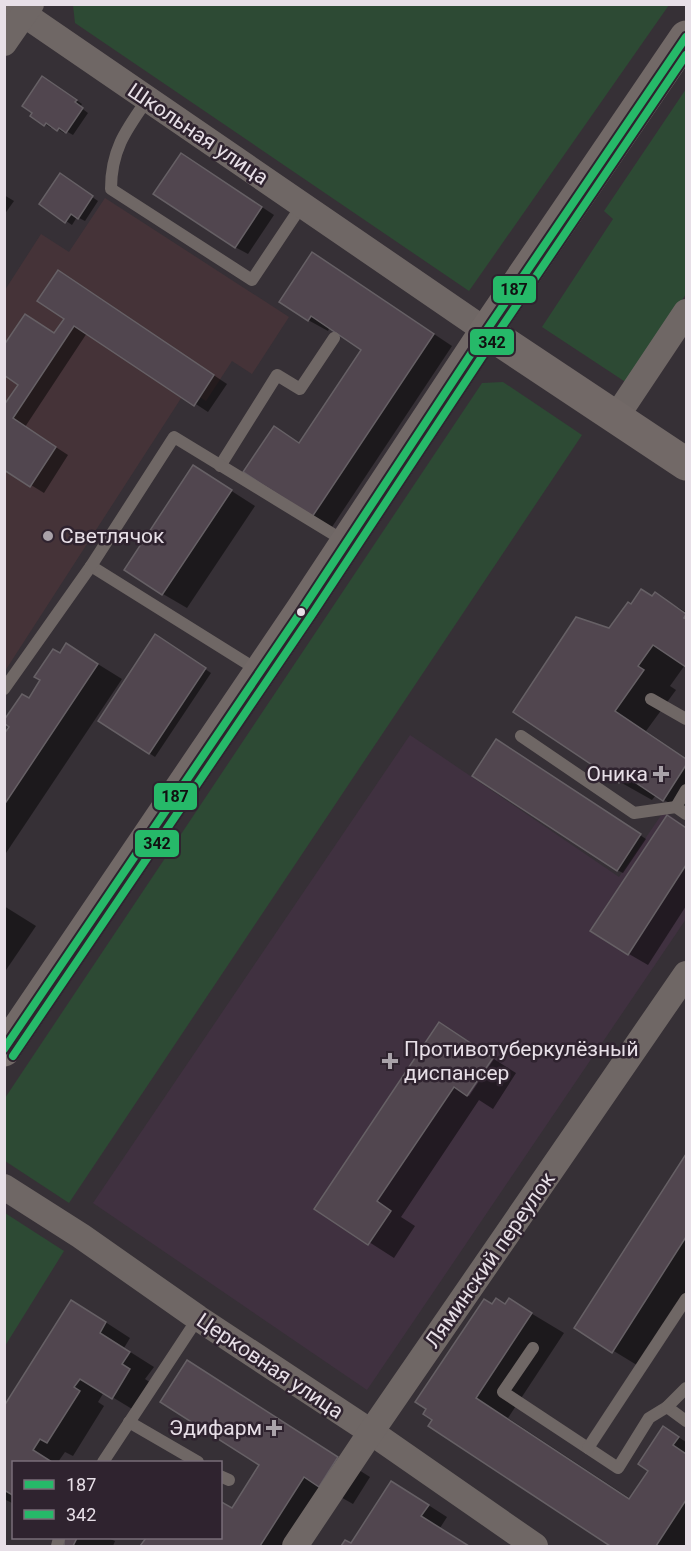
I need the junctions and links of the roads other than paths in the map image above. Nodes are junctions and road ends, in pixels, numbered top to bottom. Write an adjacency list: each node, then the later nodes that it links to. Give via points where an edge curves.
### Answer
1 (21, 8): 3 (street); 4 (street, Школьная улица)
2 (687, 37): 7 (main road)
3 (4, 43)
4 (147, 100): 5 (street, Школьная улица); 5 (lane, via 116,149 111,189 252,280)
5 (302, 205): 7 (street, Школьная улица)
6 (687, 312): 9 (street)
7 (486, 331): 9 (main road, Школьная улица); 12 (main road)
8 (334, 338): 10 (lane, via 300,389 277,375)
9 (616, 417): 11 (main road, Школьная улица)
10 (220, 465): 12 (lane); 13 (lane, via 174,437)
11 (687, 465)
12 (347, 542): 14 (main road)
13 (91, 566): 14 (lane); 15 (lane)
14 (260, 671): 23 (main road)
15 (4, 689)
16 (651, 699): 17 (lane)
17 (687, 719)
18 (521, 736): 20 (lane, via 634,813)
19 (687, 790): 20 (lane)
20 (676, 807): 21 (lane)
21 (687, 814)
22 (687, 974): 32 (street, Ляминский переулок)
23 (4, 1050)
24 (4, 1187): 26 (street, Церковная улица)
25 (687, 1299): 33 (lane)
26 (198, 1318): 31 (lane); 32 (street, Церковная улица)
27 (533, 1348): 33 (lane, via 503,1392)
28 (687, 1388): 29 (lane)
29 (667, 1407): 30 (lane); 33 (lane, via 650,1418 618,1468)
30 (687, 1421)
31 (129, 1422): 34 (lane); 35 (lane)
32 (371, 1432): 36 (street, Ляминский переулок); 37 (street, Церковная улица)
33 (588, 1448)
34 (104, 1461)
35 (196, 1461)
36 (295, 1546)
37 (535, 1546)

